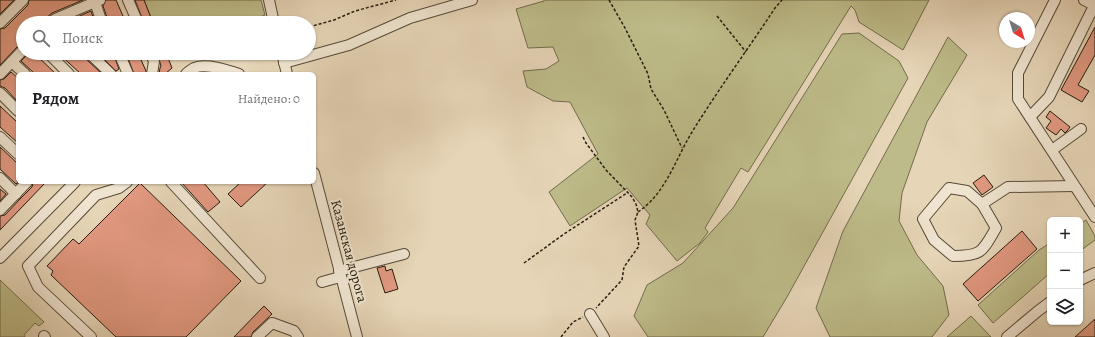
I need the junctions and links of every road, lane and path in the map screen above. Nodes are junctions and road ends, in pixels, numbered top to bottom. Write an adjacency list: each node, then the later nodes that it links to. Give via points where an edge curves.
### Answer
1 (23, 0): 17 (street)
2 (128, 0): 14 (street)
3 (269, 0): 15 (street)
4 (396, 0): 18 (path)
5 (472, 0): 20 (street, via 410,18 349,45)
6 (609, 0): 45 (path, via 648,74 651,89)
7 (782, 0): 19 (path)
8 (1055, 0): 41 (street, via 1018,73 1018,99)
9 (1084, 0): 11 (street)
10 (97, 1): 12 (street); 13 (street)
11 (1095, 5): 41 (street, via 1049,97)
12 (67, 16)
13 (100, 16)
14 (135, 16)
15 (272, 16)
16 (717, 16): 19 (path)
17 (0, 23)
18 (316, 24)
19 (746, 52): 45 (path)
20 (316, 54)
21 (16, 58): 28 (street)
22 (55, 60): 31 (street)
23 (96, 60): 32 (street)
24 (121, 60): 33 (street)
25 (154, 60): 34 (street)
26 (283, 60): 29 (street)
27 (295, 60): 29 (street)
28 (12, 62): 30 (street); 38 (street)
29 (284, 63): 37 (street)
30 (23, 72)
31 (67, 72)
32 (108, 72)
33 (126, 72)
34 (152, 72)
35 (189, 72): 36 (street, via 195,68 207,67)
36 (233, 72)
37 (286, 72)
38 (0, 74)
39 (0, 93): 40 (street)
40 (16, 108)
41 (1030, 117): 46 (street)
42 (1081, 129): 46 (street)
43 (0, 137): 47 (street)
44 (583, 137): 55 (path, via 606,170)
45 (683, 149): 59 (path, via 656,196)
46 (1052, 150): 54 (street)
47 (16, 152)
48 (0, 178): 56 (street)
49 (316, 181): 65 (street, Казанская дорога)
50 (25, 184): 56 (street)
51 (73, 184): 62 (street)
52 (124, 184): 71 (street, via 96,195 28,266 38,287)
53 (173, 184): 66 (street)
54 (1074, 186): 57 (street, via 1008,187); 60 (street)
55 (628, 193): 59 (path); 63 (path)
56 (16, 194): 58 (street)
57 (982, 204): 57 (street, via 967,191 949,188 923,219 934,240 953,256 970,256 984,249 996,228)
58 (0, 210)
59 (638, 212): 70 (path, via 635,220 639,246 624,267 622,280)
60 (1095, 217)
61 (404, 254): 65 (street)
62 (0, 258)
63 (524, 263)
64 (1095, 273): 67 (street)
65 (340, 274): 68 (street); 74 (street, Казанская дорога)
66 (260, 278)
67 (1083, 279)
68 (322, 282)
69 (1047, 304): 77 (street)
70 (590, 314): 75 (path, via 573,322); 76 (street)
71 (91, 337)
72 (256, 337): 73 (street, via 272,323 294,331)
73 (298, 337)
74 (357, 337)
75 (561, 337)
76 (604, 337)
77 (1007, 337)

